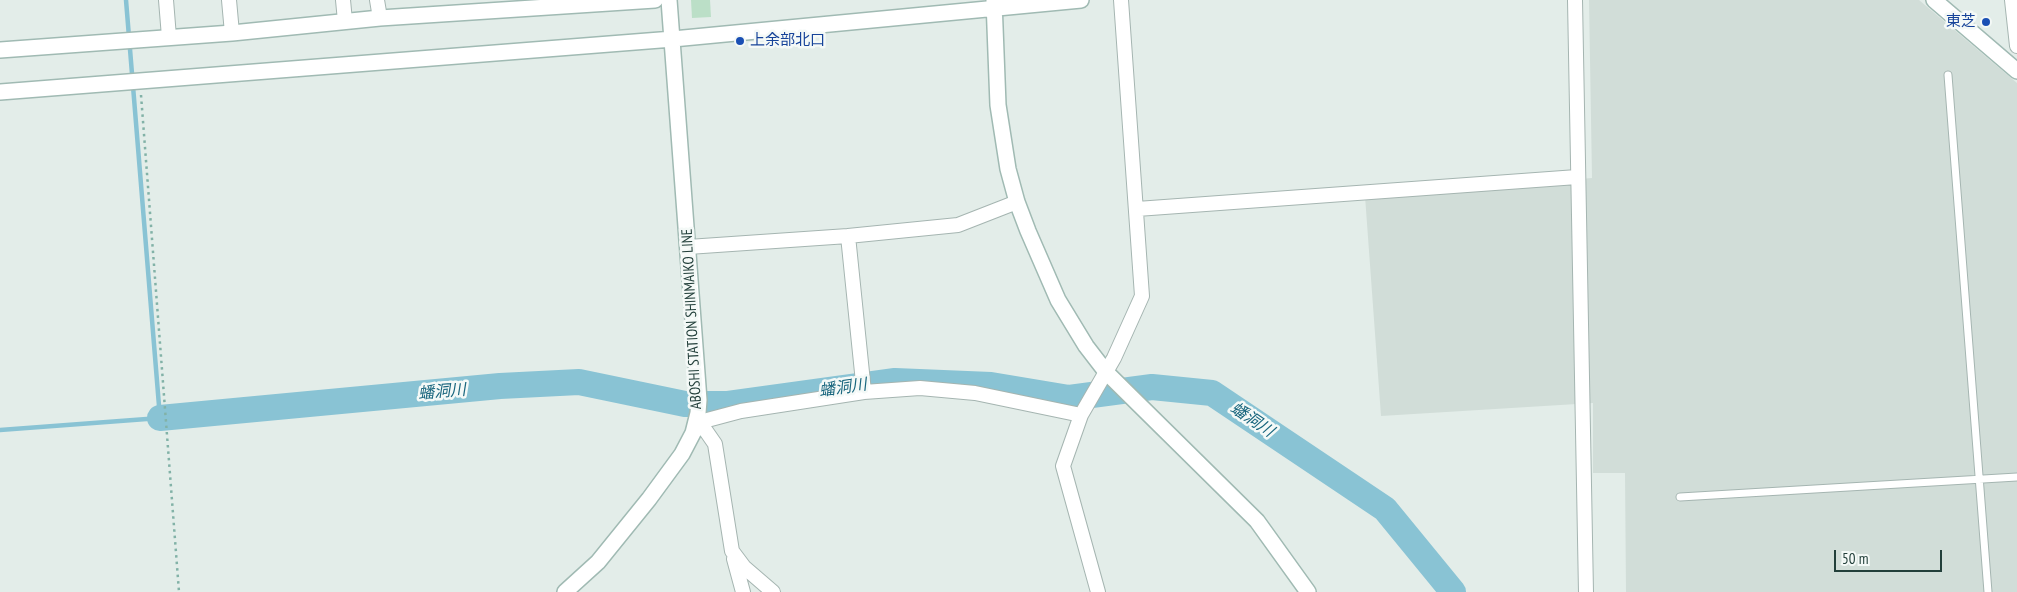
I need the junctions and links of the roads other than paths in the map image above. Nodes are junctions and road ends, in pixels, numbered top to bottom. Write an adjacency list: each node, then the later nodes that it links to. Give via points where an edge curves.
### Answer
1 (166, 0): 18 (street)
2 (229, 0): 17 (street)
3 (343, 0): 16 (street)
4 (378, 0): 15 (street)
5 (655, 0): 12 (street)
6 (669, 0): 19 (street, ABOSHI STATION SHINMAIKO LINE)
7 (1081, 0): 14 (street)
8 (1122, 0): 27 (street)
9 (1575, 0): 25 (street)
10 (1934, 0): 22 (street)
11 (2012, 0): 20 (street)
12 (574, 3): 13 (street)
13 (520, 5): 15 (street)
14 (994, 5): 19 (street); 26 (street, via 998,105)
15 (380, 18): 16 (street)
16 (345, 21): 17 (street)
17 (232, 33): 18 (street)
18 (170, 37): 21 (street)
19 (672, 39): 24 (street); 29 (street, ABOSHI STATION SHINMAIKO LINE)
20 (2017, 46)
21 (0, 50)
22 (2017, 71)
23 (1948, 75): 35 (lane)
24 (0, 92)
25 (1577, 177): 27 (street); 43 (street)
26 (1017, 202): 28 (street, via 958,225); 30 (street, via 1058,300)
27 (1137, 209): 30 (street, via 1142,296)
28 (848, 236): 29 (street); 31 (street)
29 (688, 247): 32 (street, ABOSHI STATION SHINMAIKO LINE)
30 (1106, 372): 33 (street); 42 (street, via 1257,520)
31 (864, 392): 32 (street, via 741,411); 33 (street, via 920,388 975,394)
32 (698, 412): 37 (street, via 715,444); 38 (street, ABOSHI STATION SHINMAIKO LINE, via 693,433 682,454 649,499 598,562)
33 (1081, 415): 41 (street, via 1062,466)
34 (2017, 477): 35 (lane)
35 (1980, 479): 36 (lane); 44 (lane)
36 (1680, 497)
37 (732, 551): 39 (street); 40 (street, via 748,571)
38 (565, 592)
39 (743, 592)
40 (773, 592)
41 (1098, 592)
42 (1308, 592)
43 (1586, 592)
44 (1988, 592)

